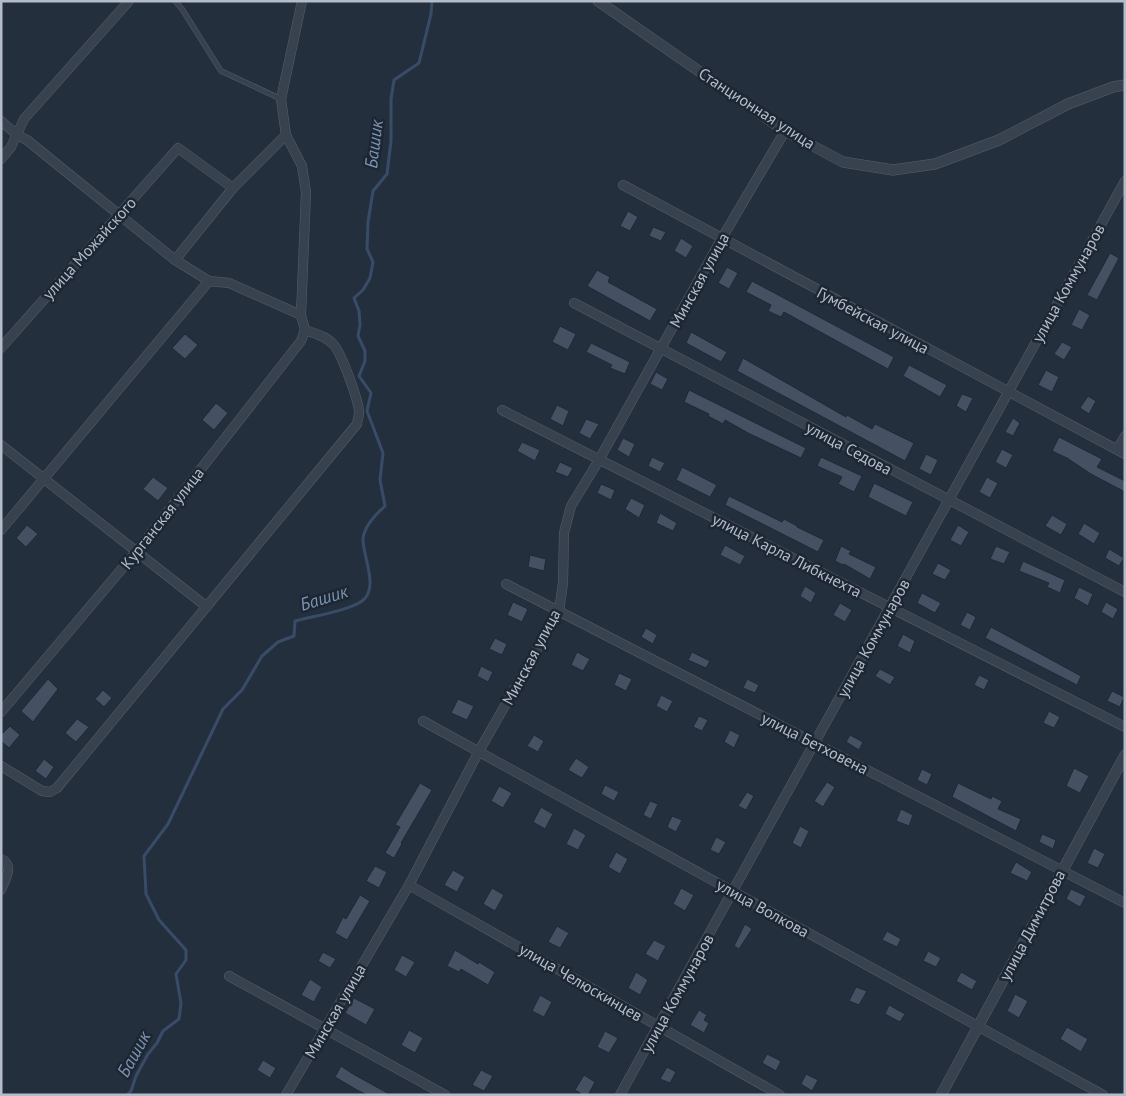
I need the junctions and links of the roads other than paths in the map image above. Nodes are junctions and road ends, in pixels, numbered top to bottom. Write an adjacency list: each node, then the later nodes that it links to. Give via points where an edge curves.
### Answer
1 (129, 1): 9 (street, via 24,119)
2 (175, 1): 6 (lane, via 221,71)
3 (302, 1): 6 (street)
4 (598, 1): 8 (street, Станционная улица)
5 (1125, 85): 8 (street, Станционная улица, via 1068,104 999,140 936,164 893,170 843,162)
6 (281, 99): 10 (street)
7 (1, 121): 9 (street)
8 (785, 131): 16 (street, Минская улица)
9 (17, 135): 11 (street); 15 (street)
10 (286, 135): 14 (street); 20 (street, via 302,166 306,192)
11 (1, 160)
12 (1125, 181): 24 (street, улица Коммунаров)
13 (623, 185): 16 (street, Гумбейская улица)
14 (233, 188): 15 (street, улица Можайского, via 178,148); 17 (street)
15 (119, 215): 17 (street); 22 (street, улица Можайского)
16 (722, 238): 23 (street, Минская улица); 24 (street, Гумбейская улица)
17 (175, 260): 18 (street)
18 (209, 281): 20 (street, via 229,284); 30 (street)
19 (574, 303): 23 (street, улица Седова)
20 (301, 315): 21 (street)
21 (305, 330): 33 (street, Курганская улица, via 301,341); 36 (street, via 333,344 342,360 357,402 357,424)
22 (1, 348)
23 (660, 349): 29 (street, Минская улица); 31 (street, улица Седова)
24 (1008, 392): 28 (street, Гумбейская улица); 31 (street, улица Коммунаров)
25 (502, 410): 29 (street, улица Карла Либкнехта)
26 (1125, 436): 28 (street)
27 (1, 445): 30 (street)
28 (1121, 452)
29 (599, 460): 37 (street, улица Карла Либкнехта); 38 (street, Минская улица, via 571,506 564,533)
30 (44, 479): 32 (street); 33 (street)
31 (949, 500): 35 (street, улица Седова); 37 (street, улица Коммунаров)
32 (1, 530)
33 (136, 552): 36 (street); 39 (street, Курганская улица)
34 (506, 584): 38 (street, улица Бетховена)
35 (1125, 592)
36 (206, 607): 45 (street, via 57,788 50,792 42,791)
37 (890, 608): 41 (street, улица Карла Либкнехта); 42 (street, улица Коммунаров)
38 (559, 611): 42 (street, улица Бетховена); 43 (street, Минская улица)
39 (1, 712)
40 (423, 721): 43 (street, улица Волкова)
41 (1125, 728)
42 (815, 743): 47 (street, улица Бетховена); 50 (street, улица Коммунаров)
43 (479, 751): 48 (street, Минская улица); 50 (street, улица Волкова)
44 (1125, 755): 47 (street, улица Димитрова)
45 (1, 766)
46 (1, 859): 49 (street, via 8,865)
47 (1061, 871): 51 (street, улица Бетховена); 54 (street, улица Димитрова)
48 (410, 885): 53 (street, улица Челюскинцев); 55 (street, Минская улица)
49 (1, 890)
50 (733, 892): 53 (street, улица Коммунаров); 54 (street, улица Волкова)
51 (1125, 903)
52 (229, 976): 55 (street)
53 (659, 1026): 58 (street, улица Коммунаров); 59 (street, улица Челюскинцев)
54 (978, 1026): 60 (street, улица Димитрова); 61 (street, улица Волкова)
55 (325, 1028): 56 (street, Минская улица); 57 (street)
56 (286, 1095)
57 (445, 1095)
58 (620, 1095)
59 (780, 1095)
60 (942, 1095)
61 (1103, 1095)

